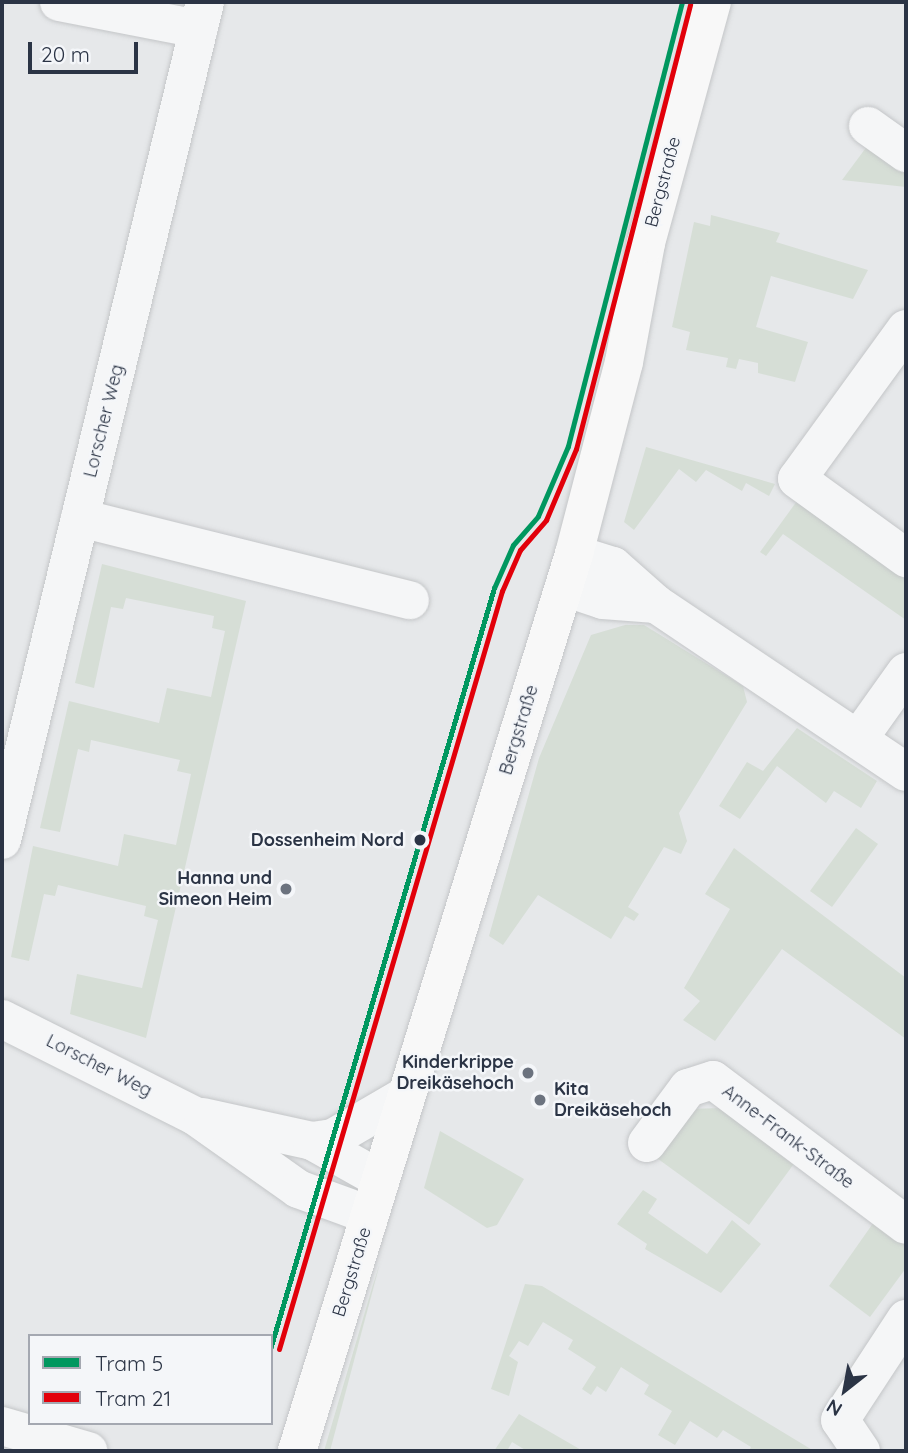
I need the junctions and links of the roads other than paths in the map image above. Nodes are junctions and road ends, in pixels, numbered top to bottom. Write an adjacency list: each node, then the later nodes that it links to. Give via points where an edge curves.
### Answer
1 (59, 2): 3 (street)
2 (712, 2): 9 (main road, Bergstraße, via 646,243 624,362)
3 (201, 16): 7 (street, Lorscher Weg)
4 (869, 125): 5 (street)
5 (906, 153)
6 (906, 329): 8 (street, via 797,479)
7 (80, 518): 10 (street); 14 (street, Lorscher Weg)
8 (906, 558)
9 (569, 570): 12 (street, via 603,600 656,604); 16 (main road, Bergstraße)
10 (410, 600)
11 (906, 672): 12 (street)
12 (859, 738): 13 (street)
13 (906, 772)
14 (2, 832)
15 (2, 1019): 17 (street, Lorscher Weg)
16 (405, 1096): 18 (street, via 332,1138); 20 (main road, Bergstraße)
17 (195, 1116): 18 (street, Lorscher Weg); 21 (street, Lorscher Weg, via 298,1189)
18 (312, 1141): 20 (street, Lorscher Weg)
19 (647, 1143): 22 (street, Anne-Frank-Straße, via 688,1088 713,1080)
20 (380, 1179): 21 (main road, Bergstraße)
21 (369, 1215): 26 (main road, Bergstraße)
22 (906, 1225)
23 (906, 1319): 27 (street, via 840,1420)
24 (2, 1426): 25 (street)
25 (88, 1451)
26 (297, 1451)
27 (861, 1451)

